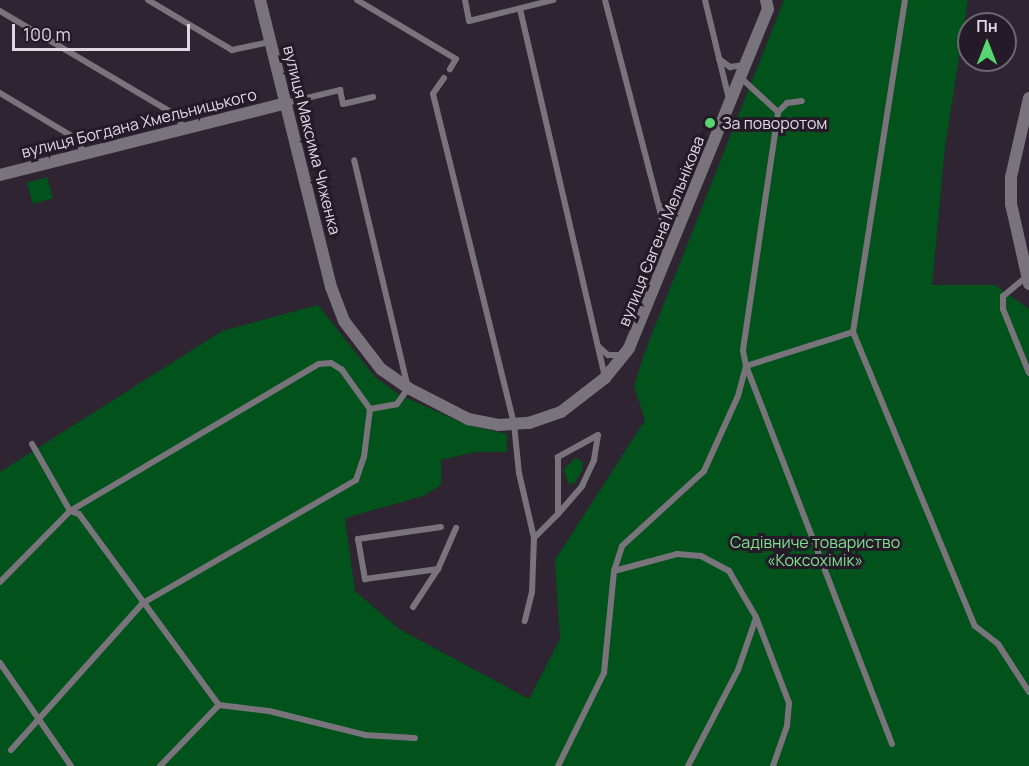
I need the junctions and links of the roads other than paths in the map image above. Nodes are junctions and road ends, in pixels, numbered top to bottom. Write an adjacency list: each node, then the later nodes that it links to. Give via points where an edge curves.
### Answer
1 (148, 0): 12 (lane, via 232,50)
2 (260, 0): 12 (street, вулиця Максима Чиженка)
3 (357, 0): 15 (lane, via 456,59)
4 (465, 0): 10 (lane, via 469,21)
5 (553, 0): 10 (lane)
6 (605, 0): 29 (lane)
7 (705, 0): 13 (lane)
8 (905, 0): 34 (lane)
9 (769, 3): 14 (street, вулиця Євгена Мельнікова)
10 (520, 9): 35 (lane)
11 (0, 11): 25 (lane, via 179,117)
12 (270, 42): 22 (street, вулиця Максима Чиженка)
13 (719, 59): 14 (lane, via 736,68); 23 (lane)
14 (747, 62): 17 (street, вулиця Євгена Мельнікова)
15 (450, 69)
16 (444, 78): 42 (lane, via 433,94)
17 (740, 78): 23 (street, вулиця Євгена Мельнікова); 24 (lane)
18 (0, 93): 26 (lane, via 80,141)
19 (373, 97): 22 (lane, via 343,104 340,90)
20 (1029, 98): 32 (street, via 1011,177 1011,204)
21 (802, 101): 24 (lane, via 787,103)
22 (286, 103): 25 (street, вулиця Богдана Хмельницького); 33 (street, вулиця Максима Чиженка)
23 (730, 103): 30 (street, вулиця Євгена Мельнікова)
24 (778, 112): 37 (lane, via 743,350)
25 (182, 129): 26 (street, вулиця Богдана Хмельницького)
26 (82, 155): 28 (street, вулиця Богдана Хмельницького)
27 (354, 160): 40 (lane)
28 (0, 175)
29 (658, 204): 30 (lane, via 673,213); 31 (lane)
30 (690, 205): 31 (street, вулиця Євгена Мельнікова)
31 (671, 253): 36 (street, вулиця Євгена Мельнікова)
32 (1027, 281): 38 (lane, via 1011,286 1003,296 1003,309)
33 (331, 287): 40 (street, вулиця Євгена Мельнікова, via 357,341 381,369)
34 (853, 332): 37 (lane); 57 (lane, via 975,626 998,644)
35 (598, 345): 36 (lane, via 614,356); 39 (lane)
36 (627, 352): 39 (street, вулиця Євгена Мельнікова)
37 (746, 366): 50 (lane, via 713,457 695,483 622,546); 61 (lane)
38 (1029, 373)
39 (605, 378): 42 (street, вулиця Євгена Мельнікова, via 561,412)
40 (408, 388): 41 (lane, via 397,404); 42 (street, вулиця Євгена Мельнікова, via 468,419)
41 (370, 409): 44 (lane, via 342,370 330,363 319,364); 52 (lane, via 364,458 356,480)
42 (514, 424): 48 (lane, via 519,473)
43 (32, 444): 44 (lane)
44 (70, 511): 51 (lane); 52 (lane, via 79,514)
45 (558, 514): 45 (lane, via 582,486 594,460 598,435 558,458); 48 (lane)
46 (441, 527): 49 (lane, via 358,539 365,579)
47 (456, 528): 49 (lane)
48 (534, 538): 55 (lane, via 532,592)
49 (438, 568): 53 (lane)
50 (614, 571): 54 (lane, via 664,555 701,556 729,571); 65 (lane, via 604,673)
51 (0, 582)
52 (143, 603): 58 (lane); 59 (lane)
53 (412, 607)
54 (756, 617): 66 (lane, via 738,670); 67 (lane, via 789,703 787,726)
55 (525, 621)
56 (0, 663): 59 (lane)
57 (1029, 692)
58 (219, 705): 60 (lane, via 269,711 365,735); 64 (lane)
59 (38, 718): 62 (lane); 63 (lane)
60 (415, 738)
61 (892, 744)
62 (11, 750)
63 (71, 766)
64 (160, 766)
65 (558, 766)
66 (688, 766)
67 (773, 766)

